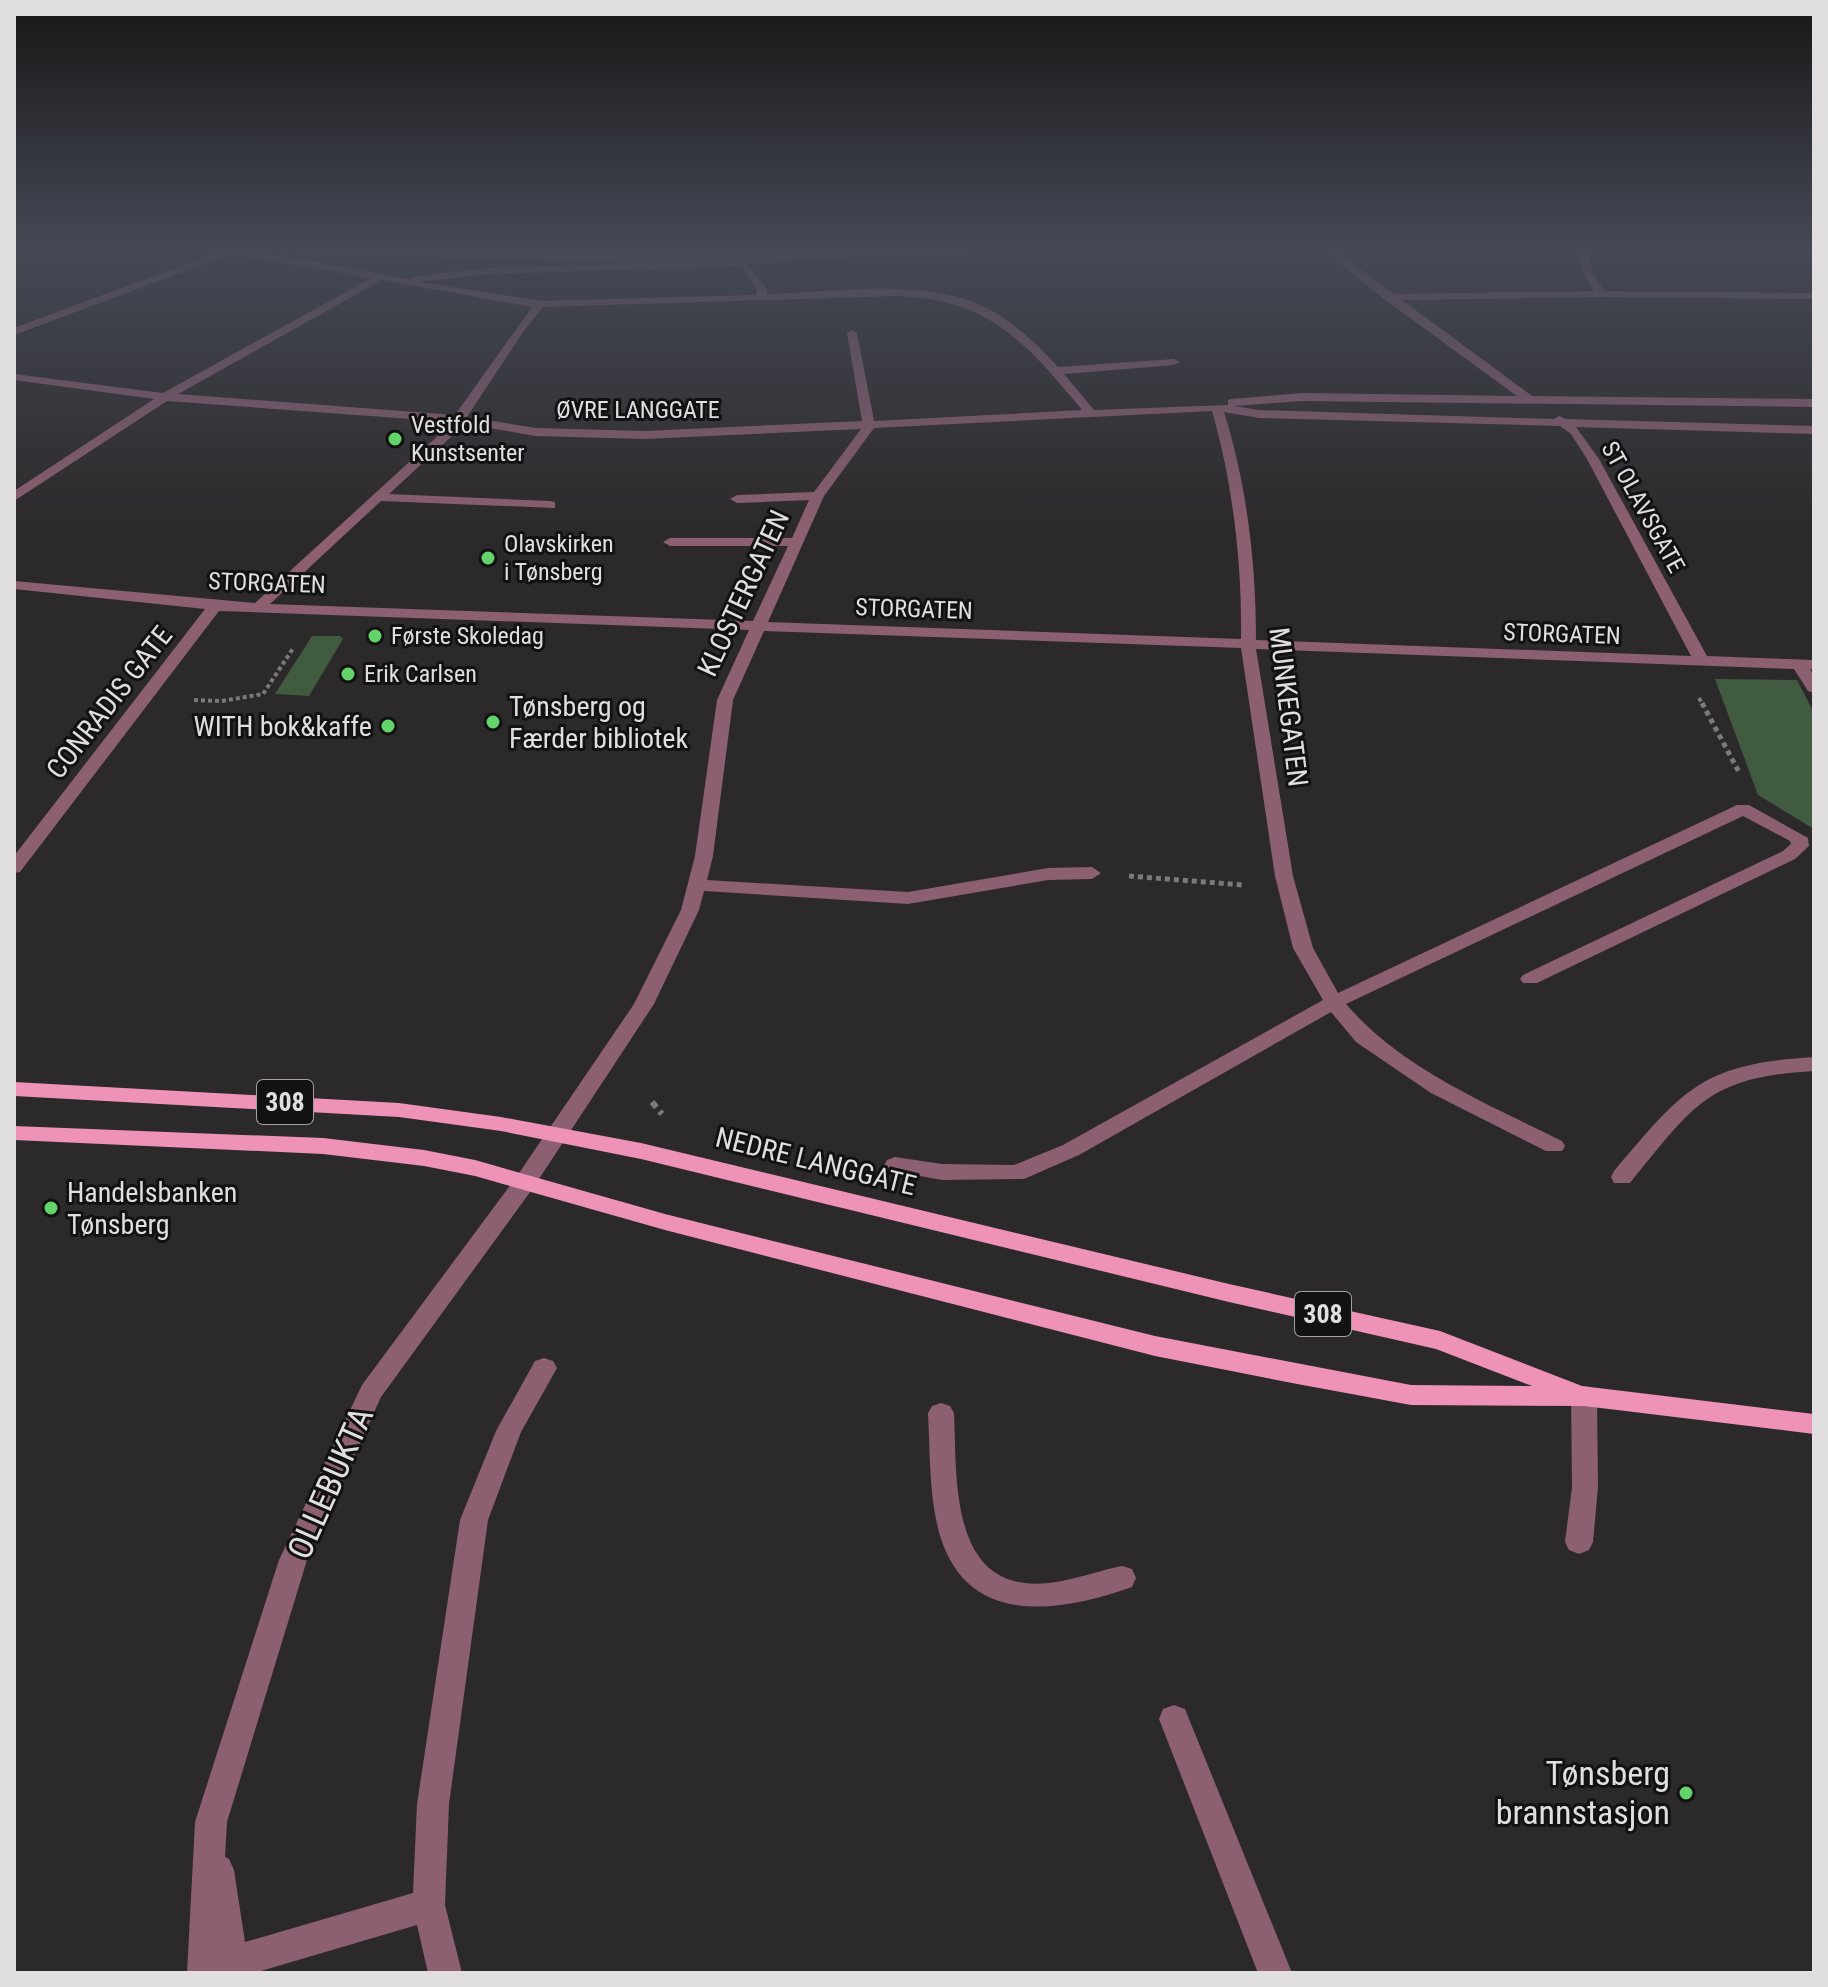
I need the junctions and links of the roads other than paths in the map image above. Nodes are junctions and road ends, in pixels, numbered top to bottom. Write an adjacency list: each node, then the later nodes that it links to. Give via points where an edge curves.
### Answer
1 (262, 343): 9 (street)
2 (510, 343): 14 (street)
3 (854, 343): 16 (street)
4 (1024, 343): 7 (street)
5 (1450, 343): 10 (street, ST OLAVSGATE)
6 (1174, 362): 7 (street)
7 (1056, 371): 13 (street)
8 (14, 377): 9 (street, ØVRE LANGGATE)
9 (165, 397): 14 (street, ØVRE LANGGATE); 19 (street)
10 (1527, 399): 11 (street, ØVRE LANGGATE); 12 (street, ØVRE LANGGATE, via 1302,397); 15 (street, ST OLAVSGATE)
11 (1814, 403)
12 (1217, 407): 13 (street, ØVRE LANGGATE); 15 (street, ØVRE LANGGATE, via 1259,414); 29 (street, MUNKEGATEN, via 1238,512 1250,616)
13 (1090, 412): 16 (street, ØVRE LANGGATE)
14 (462, 421): 16 (street, ØVRE LANGGATE, via 536,432 645,435); 20 (street)
15 (1562, 422): 17 (street, ØVRE LANGGATE); 30 (street, ST OLAVSGATE, via 1593,459)
16 (869, 426): 18 (street, KLOSTERGATEN)
17 (1814, 430)
18 (818, 496): 21 (street); 24 (street, KLOSTERGATEN)
19 (14, 497)
20 (377, 497): 22 (street); 27 (street)
21 (737, 499)
22 (550, 505)
23 (670, 542): 24 (street)
24 (797, 542): 28 (street, KLOSTERGATEN)
25 (14, 585): 26 (street, STORGATEN)
26 (215, 606): 27 (street, STORGATEN); 33 (street, CONRADIS GATE)
27 (259, 608): 28 (street, STORGATEN)
28 (757, 627): 29 (street, STORGATEN); 35 (street, KLOSTERGATEN, via 725,700)
29 (1248, 646): 30 (street, STORGATEN); 37 (street, MUNKEGATEN, via 1288,889 1303,948)
30 (1703, 663): 31 (street, STORGATEN)
31 (1806, 665): 32 (street)
32 (1814, 688)
33 (14, 868)
34 (1092, 873): 35 (street, via 1048,874 908,898)
35 (696, 885): 41 (street, KLOSTERGATEN, via 690,910 644,1004)
36 (1530, 979): 37 (street, via 1789,855 1800,846 1799,838 1743,809)
37 (1335, 1004): 42 (street, MUNKEGATEN, via 1363,1037 1439,1088); 43 (street, via 1299,1019 1071,1150 1016,1173)
38 (1814, 1064): 44 (street, via 1771,1065 1705,1086)
39 (14, 1089): 41 (main road, NEDRE LANGGATE / 308, via 399,1110)
40 (14, 1133): 45 (main road, NEDRE LANGGATE / 308, via 323,1146 424,1158)
41 (554, 1136): 45 (street, KLOSTERGATEN); 47 (main road, NEDRE LANGGATE / 308, via 641,1151 1440,1340)
42 (1554, 1146)
43 (895, 1165)
44 (1622, 1177)
45 (525, 1182): 47 (main road, NEDRE LANGGATE / 308, via 1186,1352 1411,1395); 54 (street, OLLEBUKTA, via 371,1392 293,1560 211,1822)
46 (544, 1368): 53 (street, via 509,1431 474,1520 433,1804)
47 (1584, 1396): 49 (main road, NEDRE LANGGATE / 308); 50 (street, via 1585,1487)
48 (941, 1413): 51 (street, via 950,1531 968,1570 995,1588 1027,1596)
49 (1814, 1424)
50 (1579, 1542)
51 (1122, 1578)
52 (1174, 1719): 56 (street)
53 (429, 1905): 54 (street); 55 (street)
54 (223, 1970)
55 (445, 1973)
56 (1275, 1973)

